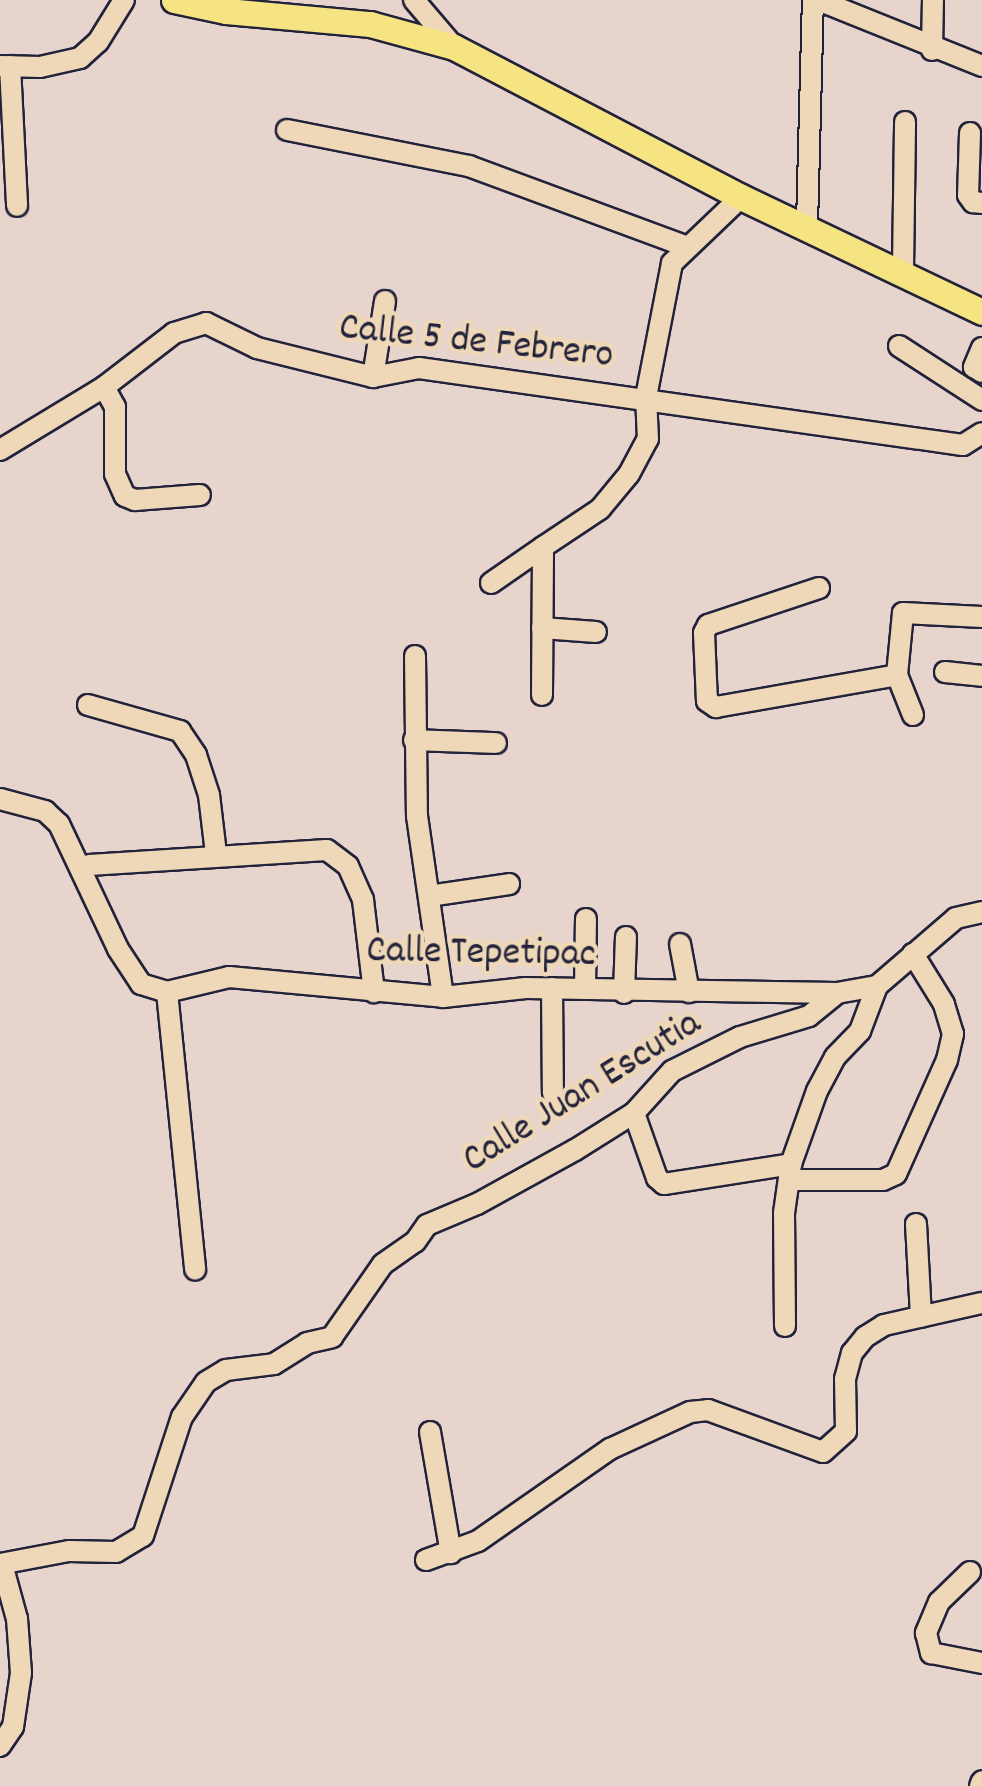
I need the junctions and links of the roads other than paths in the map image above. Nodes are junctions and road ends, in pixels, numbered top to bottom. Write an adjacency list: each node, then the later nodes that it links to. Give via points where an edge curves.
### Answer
1 (124, 0): 8 (street, via 80,58)
2 (174, 0): 6 (main road, via 370,24)
3 (414, 0): 6 (street)
4 (815, 0): 7 (street); 16 (street)
5 (933, 0): 7 (street)
6 (454, 47): 13 (main road)
7 (932, 50): 9 (street)
8 (5, 66): 15 (street)
9 (982, 66)
10 (905, 122): 18 (street)
11 (287, 130): 17 (street, via 469,166)
12 (970, 133): 14 (street, via 968,195)
13 (742, 196): 16 (main road); 17 (street)
14 (982, 203)
15 (17, 206)
16 (807, 225): 18 (main road)
17 (688, 246): 24 (street, via 672,263)
18 (903, 270): 20 (main road)
19 (385, 301): 22 (street)
20 (982, 312)
21 (899, 346): 25 (street)
22 (373, 377): 23 (street, Calle 5 de Febrero, via 257,348 206,323 174,332); 24 (street, Calle 5 de Febrero, via 419,368)
23 (104, 387): 27 (street, Calle 5 de Febrero); 28 (street, via 115,407 115,474 126,496)
24 (646, 397): 26 (street, Calle 5 de Febrero, via 963,445); 29 (street, via 648,439 629,474 600,508)
25 (982, 400)
26 (982, 433)
27 (0, 450)
28 (200, 495)
29 (544, 547): 30 (street); 33 (street)
30 (491, 583)
31 (819, 588): 37 (street, via 708,625 707,700 716,707)
32 (982, 616): 37 (street, via 903,612)
33 (542, 628): 34 (street); 39 (street)
34 (596, 632)
35 (415, 656): 42 (street)
36 (945, 672): 38 (street)
37 (897, 675): 41 (street)
38 (982, 676)
39 (542, 695)
40 (88, 705): 45 (street, via 180,730 196,754)
41 (913, 715)
42 (414, 740): 43 (street); 48 (street)
43 (496, 744)
44 (0, 799): 57 (street, via 45,811 58,824 141,984)
45 (216, 854): 46 (street); 58 (street, via 326,850 348,866 363,900)
46 (90, 865)
47 (509, 884): 48 (street)
48 (429, 896): 62 (street)
49 (982, 912): 53 (street, via 956,918)
50 (586, 919): 56 (street)
51 (626, 937): 61 (street)
52 (680, 944): 59 (street)
53 (913, 954): 54 (street); 65 (street, via 944,1004 953,1034 948,1060 896,1174 883,1180)
54 (876, 986): 60 (street, Calle Tepetipac); 65 (street, via 860,1031 834,1058 817,1091)
55 (552, 988): 56 (street, Calle Tepetipac); 62 (street, Calle Tepetipac); 63 (street)
56 (586, 989): 61 (street, Calle Tepetipac)
57 (167, 992): 58 (street, Calle Tepetipac, via 229,976); 67 (street)
58 (374, 992): 62 (street, Calle Tepetipac)
59 (689, 992): 60 (street, Calle Tepetipac); 61 (street, Calle Tepetipac)
60 (837, 992): 64 (street, Calle Juan Escutia, via 809,1016 740,1037 672,1071)
61 (624, 993)
62 (443, 997)
63 (553, 1094)
64 (634, 1113): 65 (street, via 664,1184); 74 (street, Calle Juan Escutia, via 478,1204 427,1224 416,1242 383,1264 332,1336 274,1364 226,1370 206,1382 182,1417 143,1536 116,1552 68,1551)
65 (790, 1172): 70 (street)
66 (916, 1224): 69 (street)
67 (195, 1270)
68 (982, 1303): 69 (street)
69 (920, 1318): 72 (street, via 884,1325 852,1353 846,1431 823,1452 708,1410 690,1412 610,1450 500,1528)
70 (786, 1326)
71 (430, 1432): 72 (street)
72 (450, 1553): 73 (street)
73 (426, 1560)
74 (1, 1564): 77 (street, Calle Juan Escutia, via 18,1620 21,1673 13,1728)
75 (970, 1572): 76 (street, via 938,1602 926,1633 931,1653)
76 (982, 1663)
77 (0, 1746)

